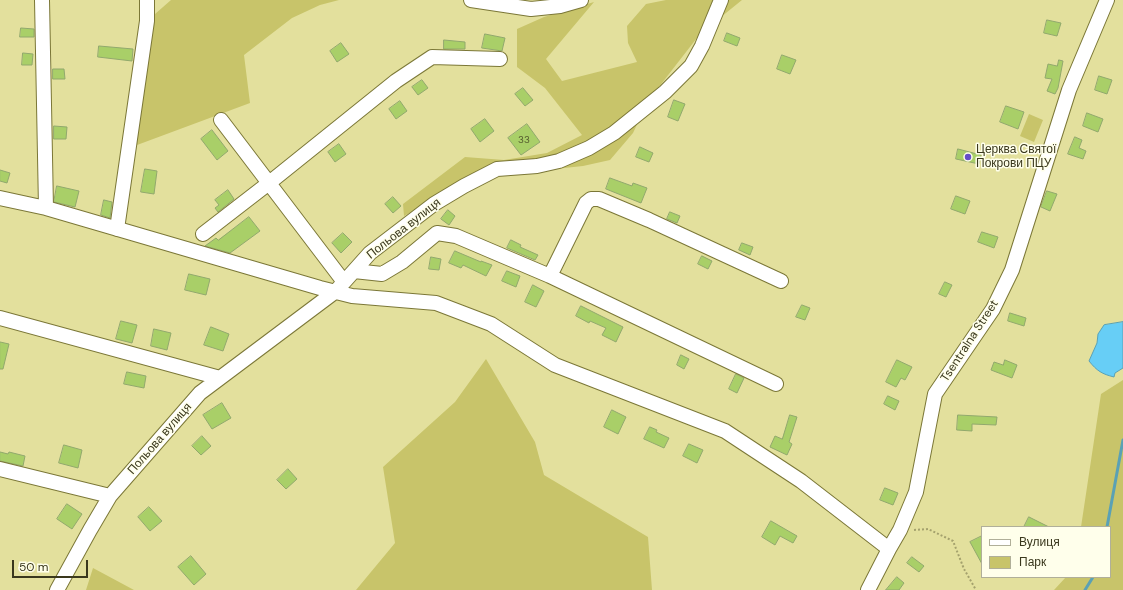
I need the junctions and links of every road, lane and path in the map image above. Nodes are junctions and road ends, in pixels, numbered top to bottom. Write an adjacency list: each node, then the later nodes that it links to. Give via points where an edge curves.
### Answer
1 (42, 0): 11 (street)
2 (147, 0): 12 (street, via 147,21)
3 (471, 0): 4 (street, via 531,9 560,6)
4 (581, 0)
5 (721, 0): 16 (street, Польова вулиця, via 691,66 665,92 614,133 590,148 559,161 537,166 497,169 464,186 434,204 370,253)
6 (1107, 0): 22 (street, Tsentralna Street, via 1069,90 1012,270 993,309 935,394 916,492)
7 (500, 59): 9 (street, via 432,57 396,81)
8 (221, 120): 9 (street)
9 (269, 183): 13 (street); 16 (street)
10 (0, 198): 11 (street)
11 (46, 208): 12 (street)
12 (117, 229): 16 (street)
13 (202, 234)
14 (550, 276): 15 (street, via 586,203 591,199 599,199); 16 (street, via 456,236 437,233 402,262 382,274); 19 (street)
15 (781, 281)
16 (345, 282): 18 (street, Польова вулиця); 23 (street, via 352,296 436,303 491,324 556,365 725,431 801,482)
17 (0, 318): 18 (street)
18 (220, 378): 21 (street, Польова вулиця, via 200,393)
19 (776, 384)
20 (0, 469): 21 (street)
21 (110, 496): 24 (street, Польова вулиця)
22 (900, 530): 23 (street, Tsentralna Street); 26 (path, via 928,528 953,541)
23 (889, 549): 25 (street, Tsentralna Street)
24 (57, 590)
25 (868, 590)
26 (976, 590)

